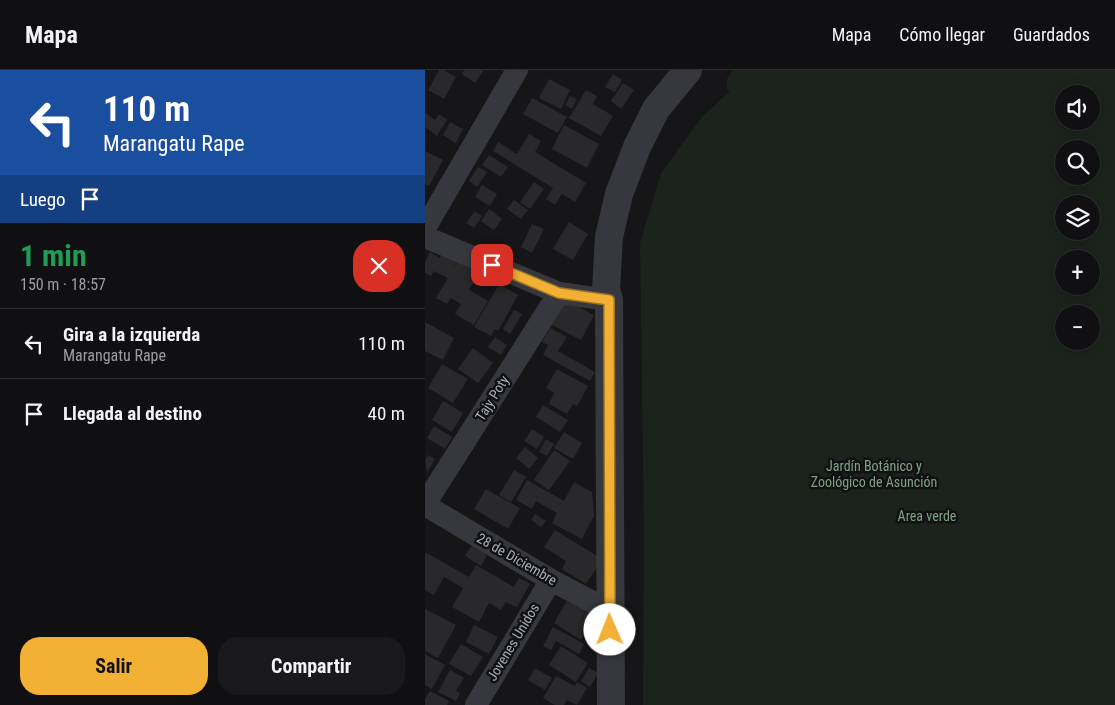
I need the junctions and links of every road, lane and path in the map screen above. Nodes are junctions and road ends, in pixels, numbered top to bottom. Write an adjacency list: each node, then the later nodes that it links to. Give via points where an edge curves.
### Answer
1 (517, 70): 3 (street)
2 (688, 70): 6 (street, via 656,109 619,194 609,237 606,289)
3 (425, 228)
4 (425, 237): 5 (street)
5 (559, 293): 6 (street); 7 (street, Tajy Poty)
6 (609, 300): 9 (street)
7 (425, 505): 8 (street, 28 de Diciembre)
8 (551, 580): 9 (street, 28 de Diciembre); 10 (street, Jovenes Unidos)
9 (610, 611): 11 (street)
10 (476, 705)
11 (611, 705)

